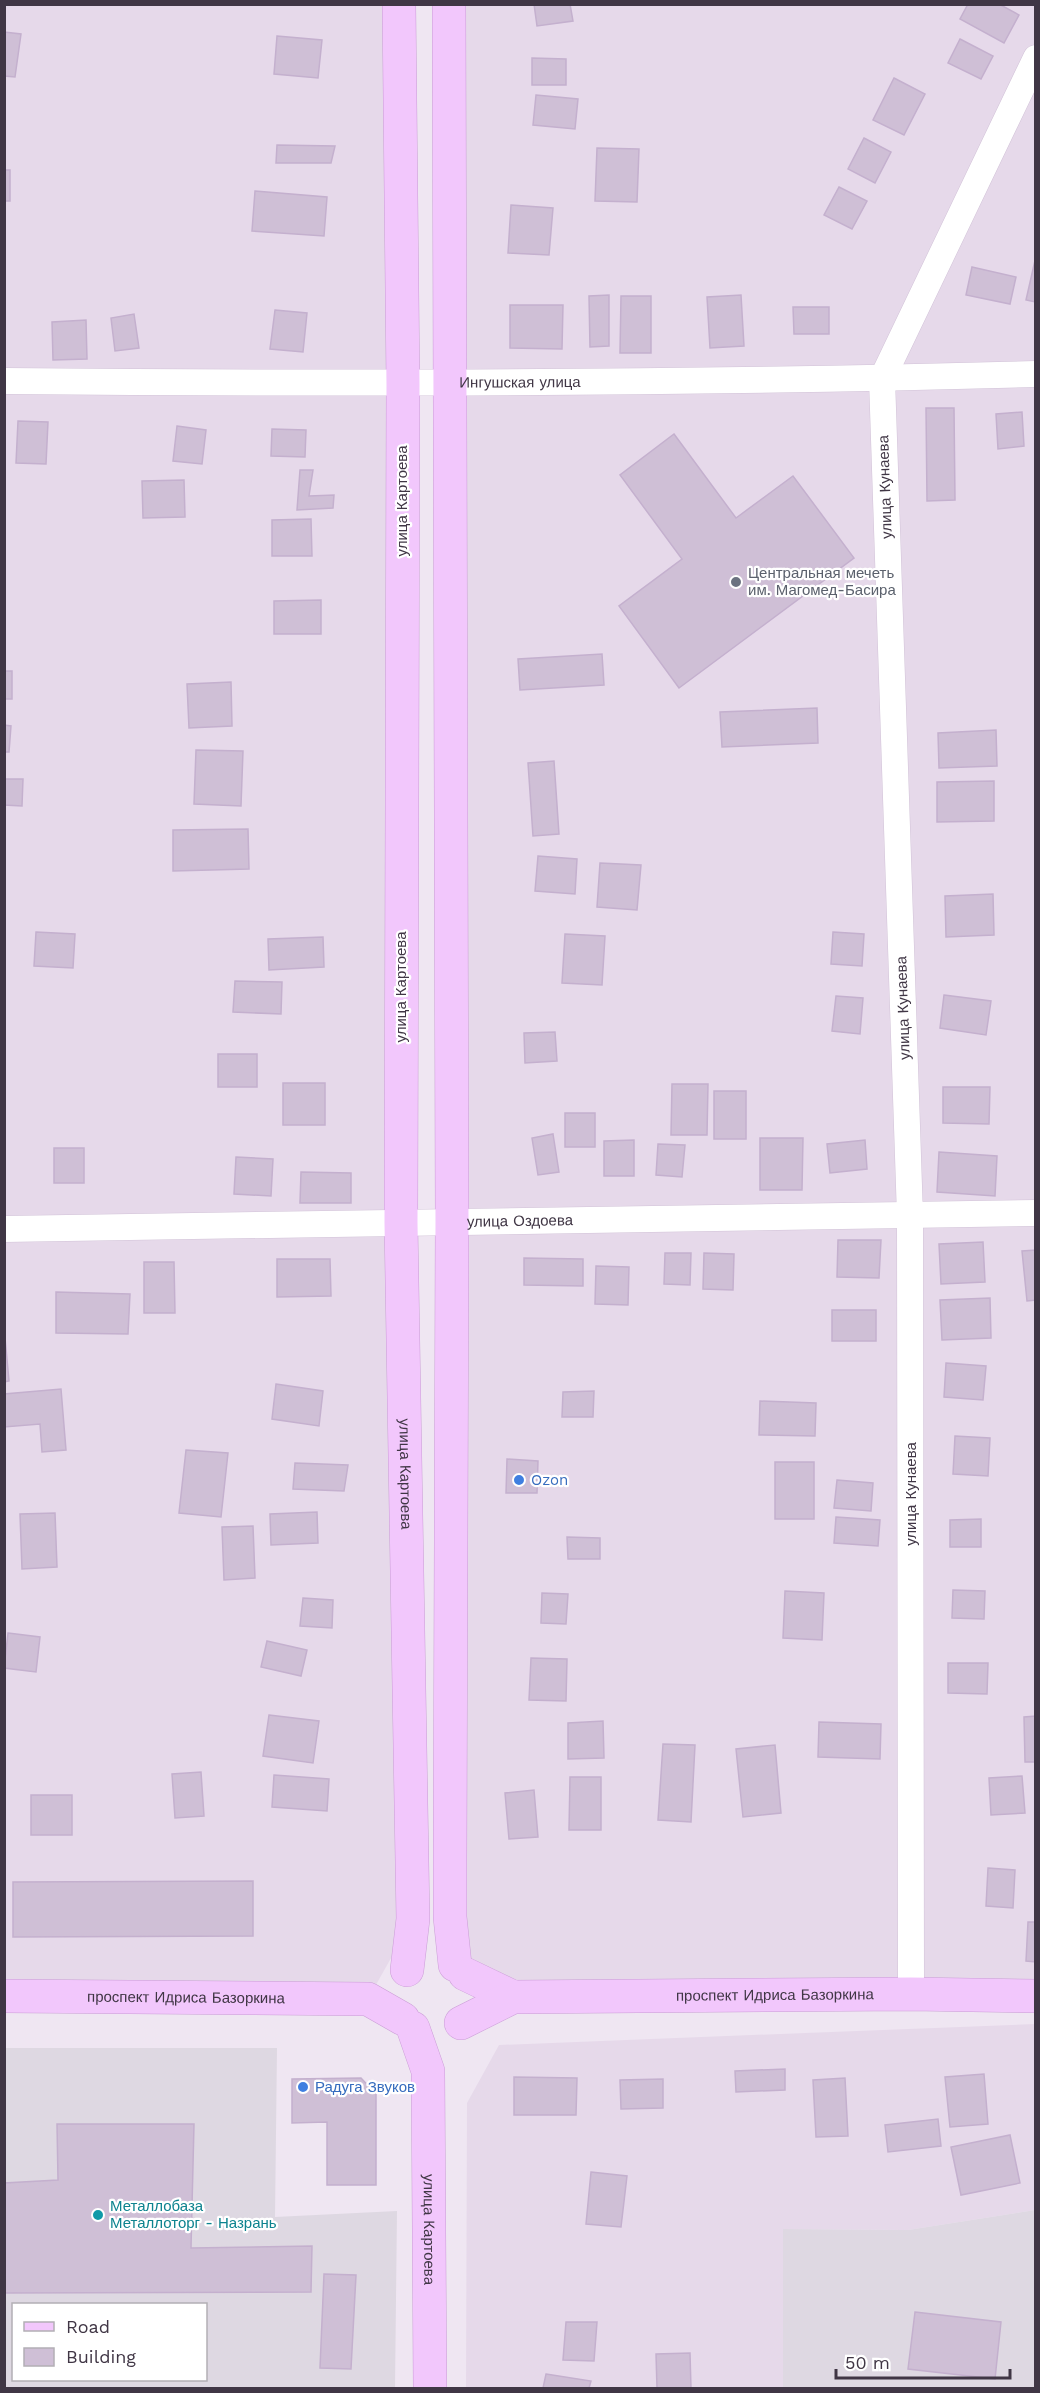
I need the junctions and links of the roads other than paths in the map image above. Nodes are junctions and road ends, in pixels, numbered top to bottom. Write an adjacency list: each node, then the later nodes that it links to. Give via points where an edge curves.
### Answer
1 (399, 4): 8 (main road, улица Картоева)
2 (449, 4): 7 (main road)
3 (1035, 58): 5 (street, улица Кунаева)
4 (1035, 374): 5 (street, Ингушская улица)
5 (882, 379): 7 (street, Ингушская улица); 10 (street, улица Кунаева)
6 (4, 381): 8 (street, Ингушская улица)
7 (450, 383): 8 (street, Ингушская улица); 11 (main road)
8 (403, 384): 12 (main road, улица Картоева)
9 (1035, 1213): 10 (street, улица Оздоева)
10 (910, 1216): 11 (street, улица Оздоева); 16 (street, улица Кунаева)
11 (452, 1221): 12 (street, улица Оздоева); 14 (main road, via 450,1917)
12 (401, 1223): 13 (street, улица Оздоева); 15 (main road, улица Картоева, via 413,1919)
13 (4, 1229)
14 (460, 1969): 15 (main road, via 443,1959 430,1958 417,1962); 19 (main road, проспект Идриса Базоркина); 22 (main road, via 471,1986 472,1999 469,2012)
15 (403, 1975): 20 (main road); 21 (main road, via 396,1994 397,2007)
16 (911, 1994): 18 (main road, проспект Идриса Базоркина); 19 (main road, проспект Идриса Базоркина)
17 (4, 1996): 20 (main road, проспект Идриса Базоркина)
18 (1035, 1996)
19 (513, 1997): 22 (main road, проспект Идриса Базоркина)
20 (368, 1999): 21 (main road, проспект Идриса Базоркина)
21 (408, 2023): 22 (main road, via 425,2033 438,2034); 23 (main road, улица Картоева)
22 (456, 2027): 23 (main road, улица Картоева)
23 (428, 2071): 24 (main road, улица Картоева)
24 (430, 2388)

